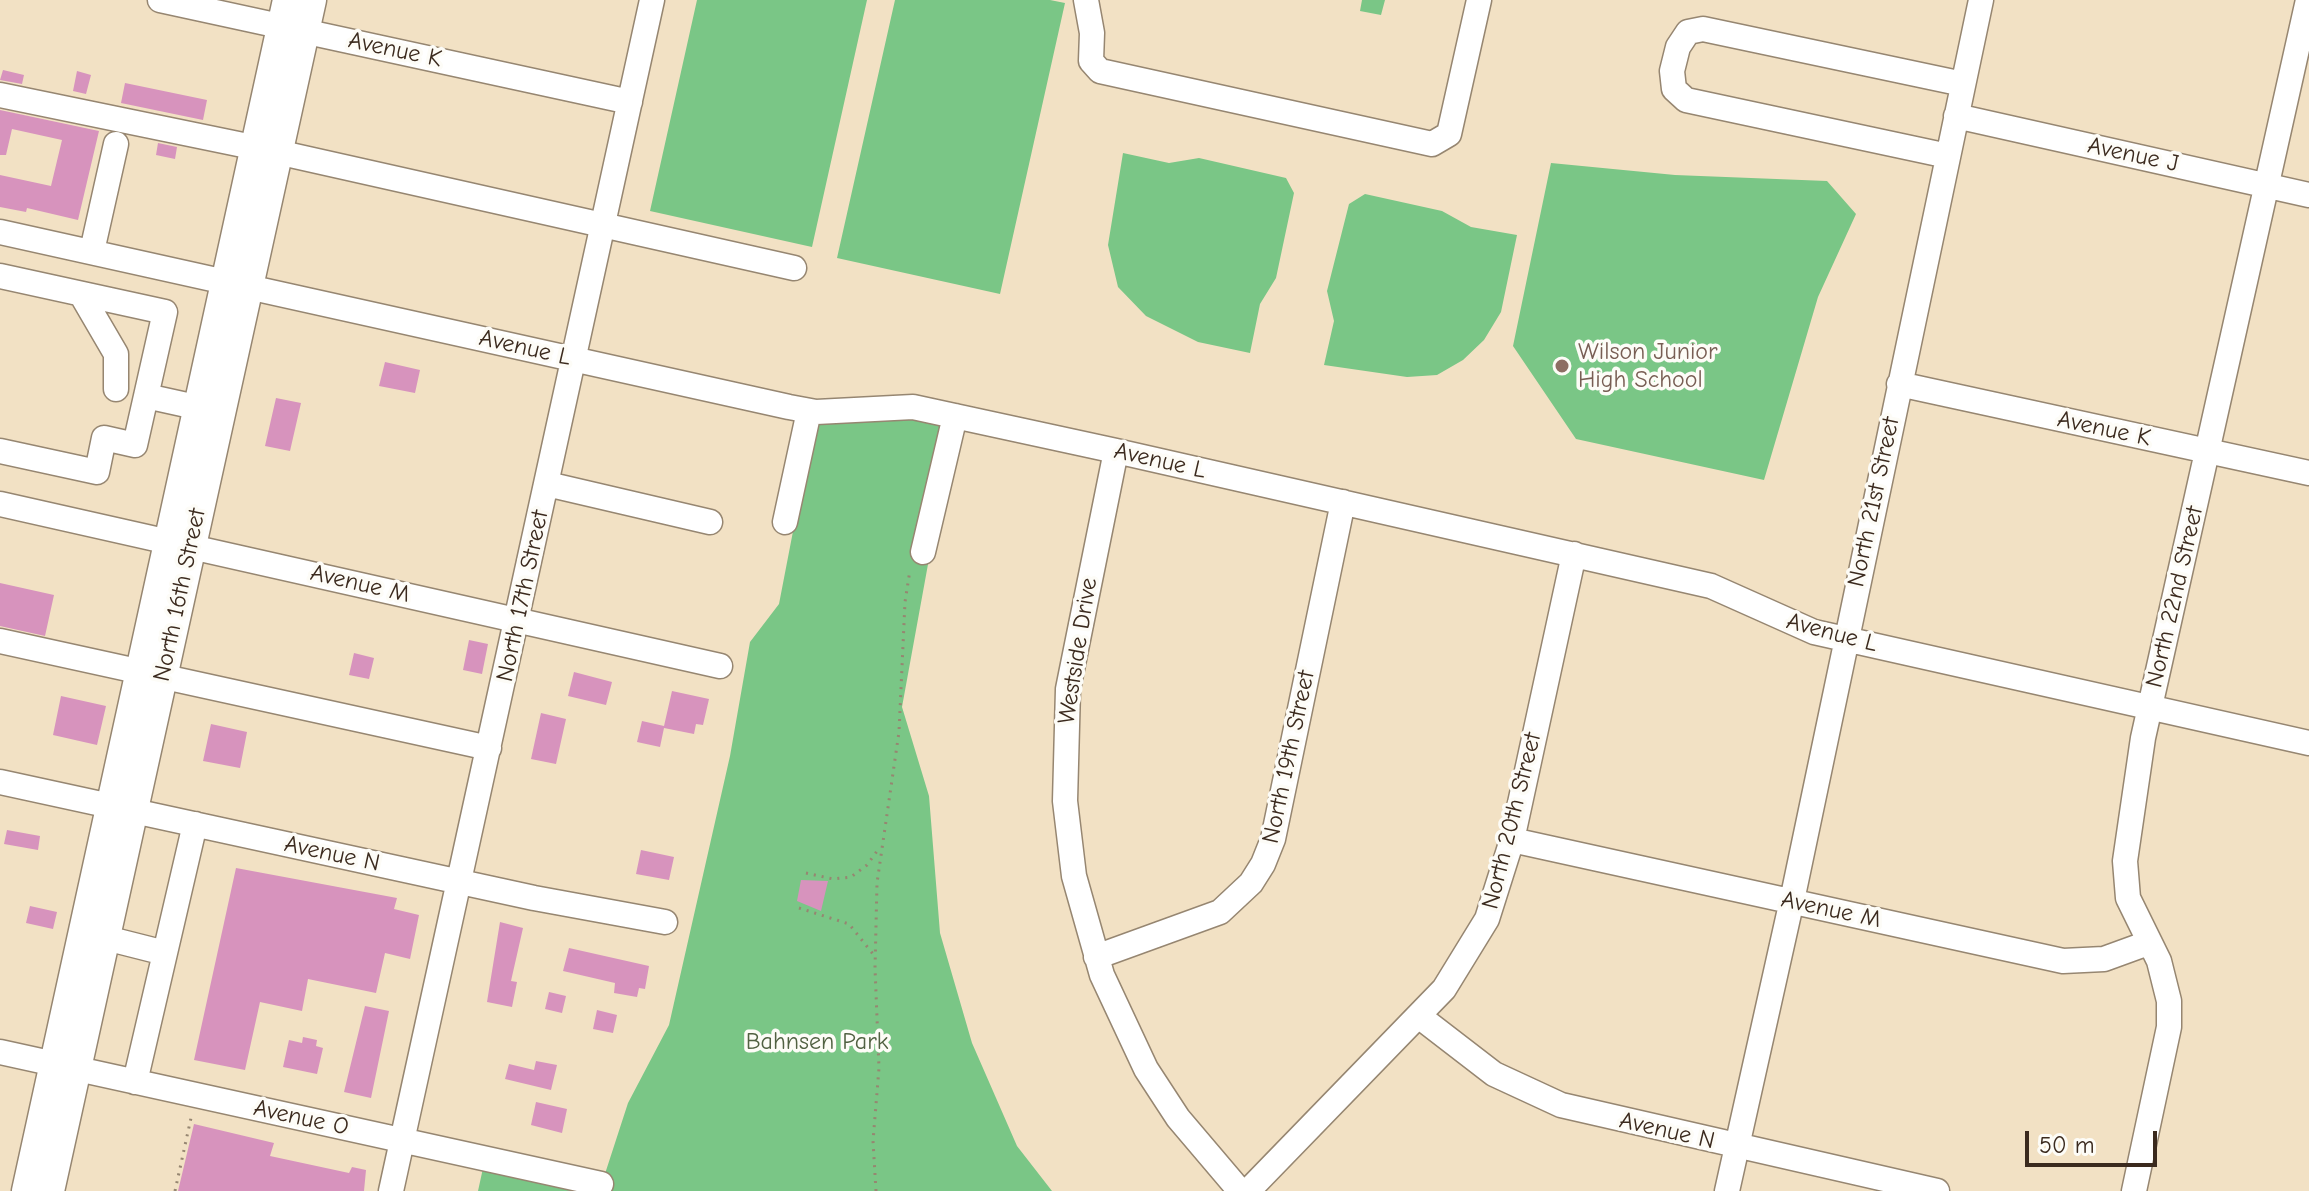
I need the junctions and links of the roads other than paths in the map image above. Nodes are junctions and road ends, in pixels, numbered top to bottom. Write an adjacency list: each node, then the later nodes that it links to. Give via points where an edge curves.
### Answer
1 (160, 0): 8 (street, Avenue K)
2 (311, 0): 8 (main road, North 16th Street)
3 (652, 0): 11 (street, North 17th Street)
4 (1086, 0): 5 (street, via 1091,61 1100,71 1432,144 1449,134)
5 (1479, 0)
6 (1981, 0): 9 (street, North 21st Street)
7 (2308, 0): 16 (street, North 22nd Street)
8 (291, 19): 11 (street, Avenue K); 14 (main road, North 16th Street)
9 (1963, 84): 12 (street, North 21st Street); 15 (street, via 1703,29 1688,32 1672,71 1674,89 1686,100)
10 (0, 95): 14 (street)
11 (630, 102): 18 (street, North 17th Street)
12 (1956, 116): 15 (street, North 21st Street); 16 (street, Avenue J)
13 (116, 144): 20 (street)
14 (266, 150): 18 (street); 23 (main road, North 16th Street)
15 (1948, 156): 26 (street, North 21st Street)
16 (2267, 185): 17 (street, Avenue J); 34 (street, North 22nd Street)
17 (2309, 195)
18 (603, 225): 21 (street); 25 (street, North 17th Street)
19 (11, 234): 20 (street, Avenue L); 22 (street)
20 (92, 251): 23 (street, Avenue L)
21 (794, 268)
22 (6, 277): 24 (street)
23 (237, 283): 25 (street, Avenue L); 29 (main road, North 16th Street)
24 (81, 294): 27 (street, via 116,354); 28 (street, via 165,312)
25 (574, 359): 30 (street, Avenue L); 36 (street, North 17th Street)
26 (1899, 384): 34 (street, Avenue K); 45 (street, North 21st Street)
27 (116, 389)
28 (146, 396): 29 (street); 32 (street, via 135,445 104,438 97,472)
29 (209, 410): 41 (main road, North 16th Street)
30 (809, 411): 31 (street, Avenue L, via 913,407); 40 (street)
31 (955, 416): 33 (street, Avenue L); 43 (street)
32 (0, 451)
33 (1116, 451): 37 (street, Avenue L); 62 (street, Westside Drive, via 1074,649 1064,747 1074,876)
34 (2209, 451): 35 (street, Avenue K); 49 (street, North 22nd Street)
35 (2309, 473)
36 (547, 484): 39 (street); 44 (street, North 17th Street)
37 (1343, 502): 42 (street, Avenue L); 62 (street, North 19th Street, via 1273,839 1263,864 1220,912)
38 (0, 504): 41 (street, Avenue M)
39 (710, 522)
40 (785, 522)
41 (180, 545): 44 (street, Avenue M); 48 (main road, North 16th Street)
42 (1574, 554): 45 (street, Avenue L, via 1711,586 1794,625); 55 (street, North 20th Street)
43 (917, 559)
44 (515, 621): 47 (street, Avenue M); 51 (street, North 17th Street)
45 (1845, 638): 49 (street, Avenue L); 57 (street, North 21st Street)
46 (0, 641): 48 (street)
47 (720, 666)
48 (151, 676): 51 (street); 53 (main road, North 16th Street)
49 (2150, 707): 50 (street, Avenue L); 60 (street, North 22nd Street, via 2125,861 2128,898)
50 (2309, 743)
51 (489, 748): 56 (street, North 17th Street)
52 (0, 782): 53 (street, Avenue N)
53 (122, 809): 54 (street, Avenue N); 59 (main road, North 16th Street)
54 (195, 824): 56 (street, Avenue N); 61 (street)
55 (1512, 840): 57 (street, Avenue M); 63 (street, North 20th Street, via 1500,887 1471,950)
56 (459, 881): 58 (street, Avenue N); 67 (street, North 17th Street)
57 (1791, 902): 60 (street, Avenue M, via 2063,961 2104,959); 68 (street, North 21st Street)
58 (665, 922)
59 (94, 935): 61 (street); 65 (main road, North 16th Street)
60 (2148, 943): 77 (street, North 22nd Street, via 2166,980 2169,1027)
61 (165, 953): 66 (street)
62 (1096, 957): 73 (street, Westside Drive, via 1146,1069 1178,1118)
63 (1420, 1017): 68 (street, Avenue N, via 1455,1047 1527,1091 1586,1112); 74 (street, North 20th Street)
64 (1, 1066): 65 (street, Avenue O)
65 (66, 1066): 66 (street, Avenue O); 70 (main road, North 16th Street); 71 (main road, North 16th Street)
66 (135, 1082): 67 (street, Avenue O)
67 (402, 1141): 69 (street, Avenue O); 72 (street, North 17th Street)
68 (1737, 1147): 75 (street, North 21st Street); 76 (street, Avenue N)
69 (601, 1184)
70 (27, 1191)
71 (49, 1191)
72 (391, 1191)
73 (1240, 1191)
74 (1248, 1191)
75 (1727, 1191)
76 (1937, 1191)
77 (2134, 1191)

